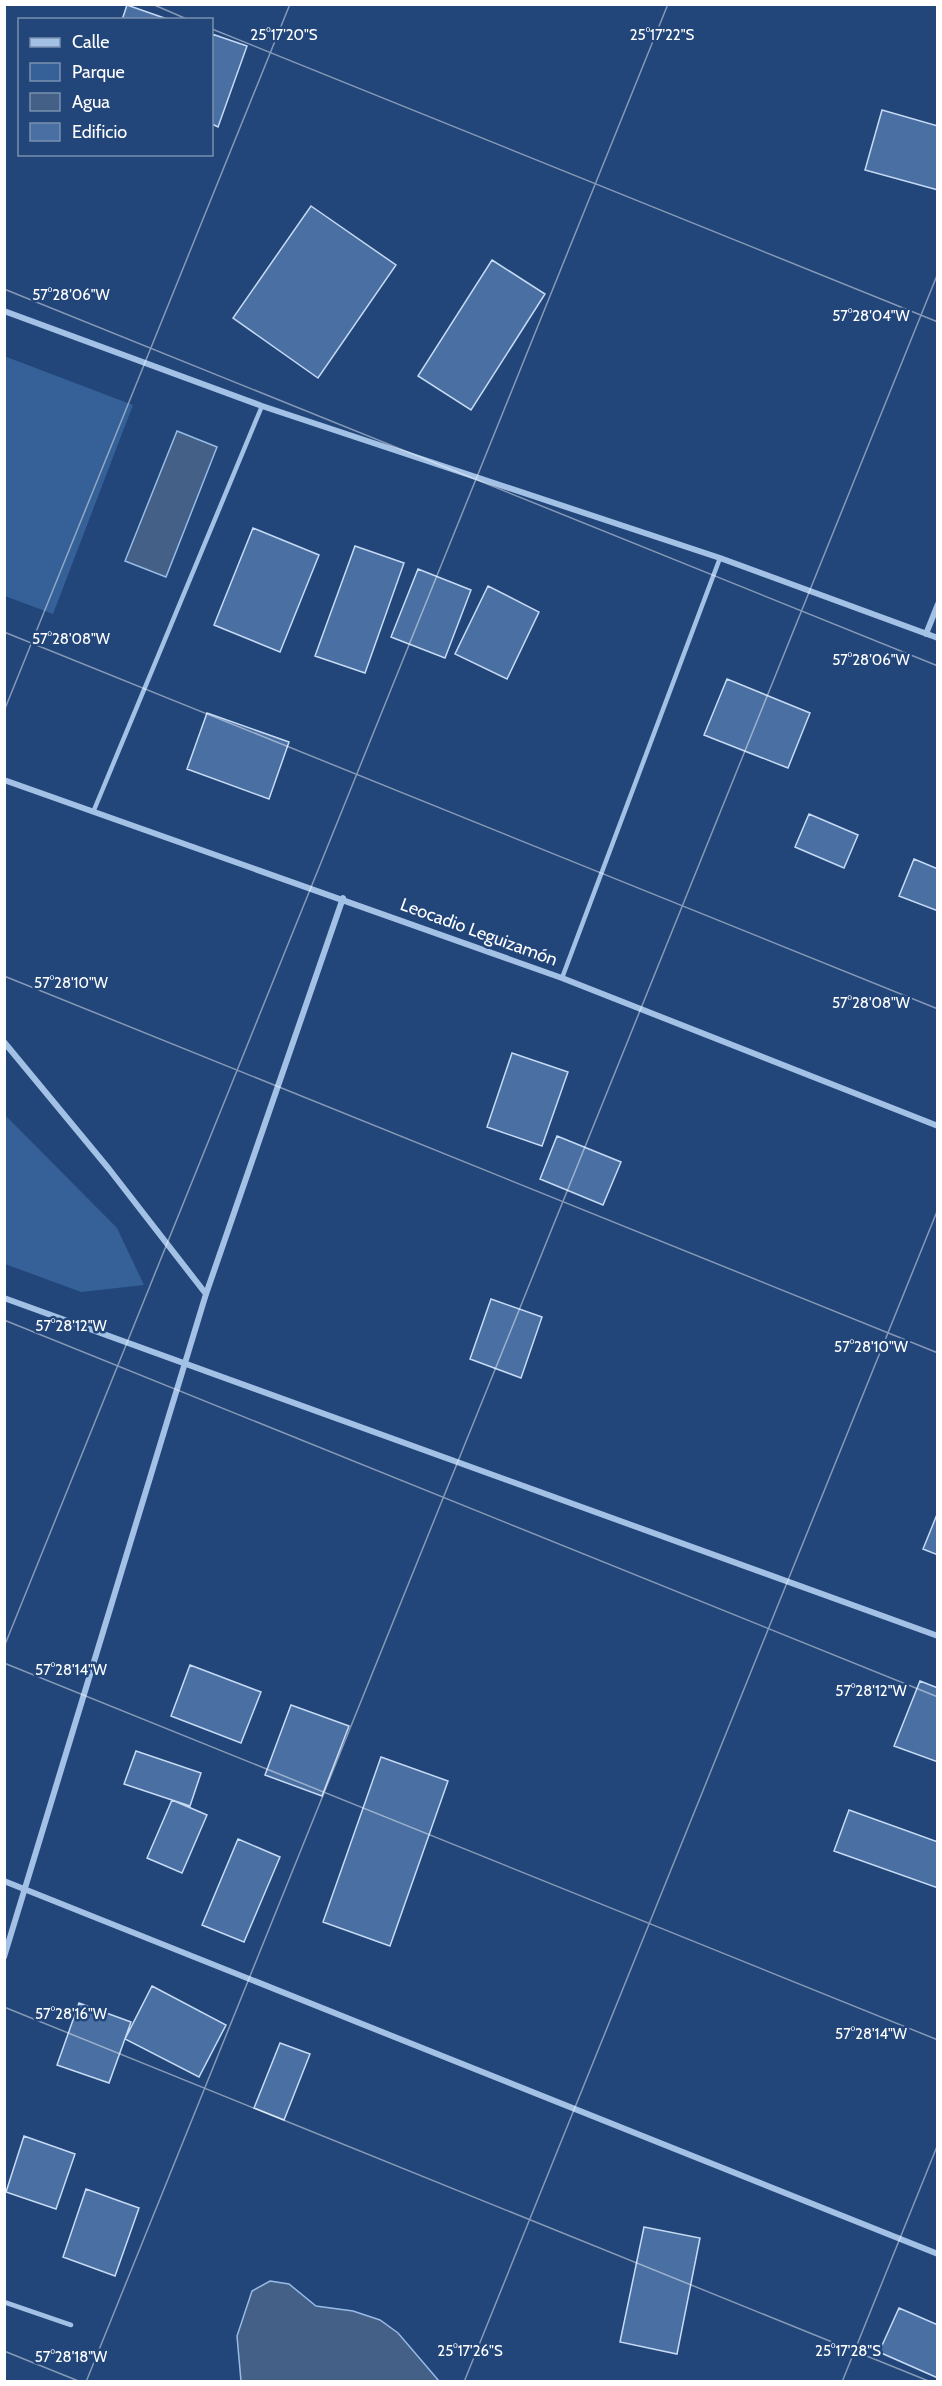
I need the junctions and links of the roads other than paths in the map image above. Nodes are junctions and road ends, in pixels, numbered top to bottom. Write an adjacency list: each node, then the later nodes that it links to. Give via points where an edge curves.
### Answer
1 (4, 311): 2 (street)
2 (262, 406): 3 (street); 8 (lane)
3 (720, 558): 5 (street); 10 (lane)
4 (938, 604): 5 (street)
5 (926, 634): 6 (street)
6 (938, 638)
7 (4, 780): 8 (street, Leocadio Leguizamón)
8 (94, 810): 9 (street, Leocadio Leguizamón)
9 (343, 898): 10 (street, Leocadio Leguizamón); 13 (street)
10 (562, 978): 12 (street, Leocadio Leguizamón)
11 (4, 1042): 13 (street)
12 (938, 1126)
13 (206, 1294): 15 (street)
14 (4, 1298): 15 (street)
15 (184, 1365): 16 (street); 18 (street)
16 (938, 1636)
17 (4, 1881): 18 (street)
18 (27, 1889): 19 (street); 20 (street)
19 (4, 1957)
20 (938, 2254)
21 (4, 2302): 22 (lane)
22 (71, 2325)

